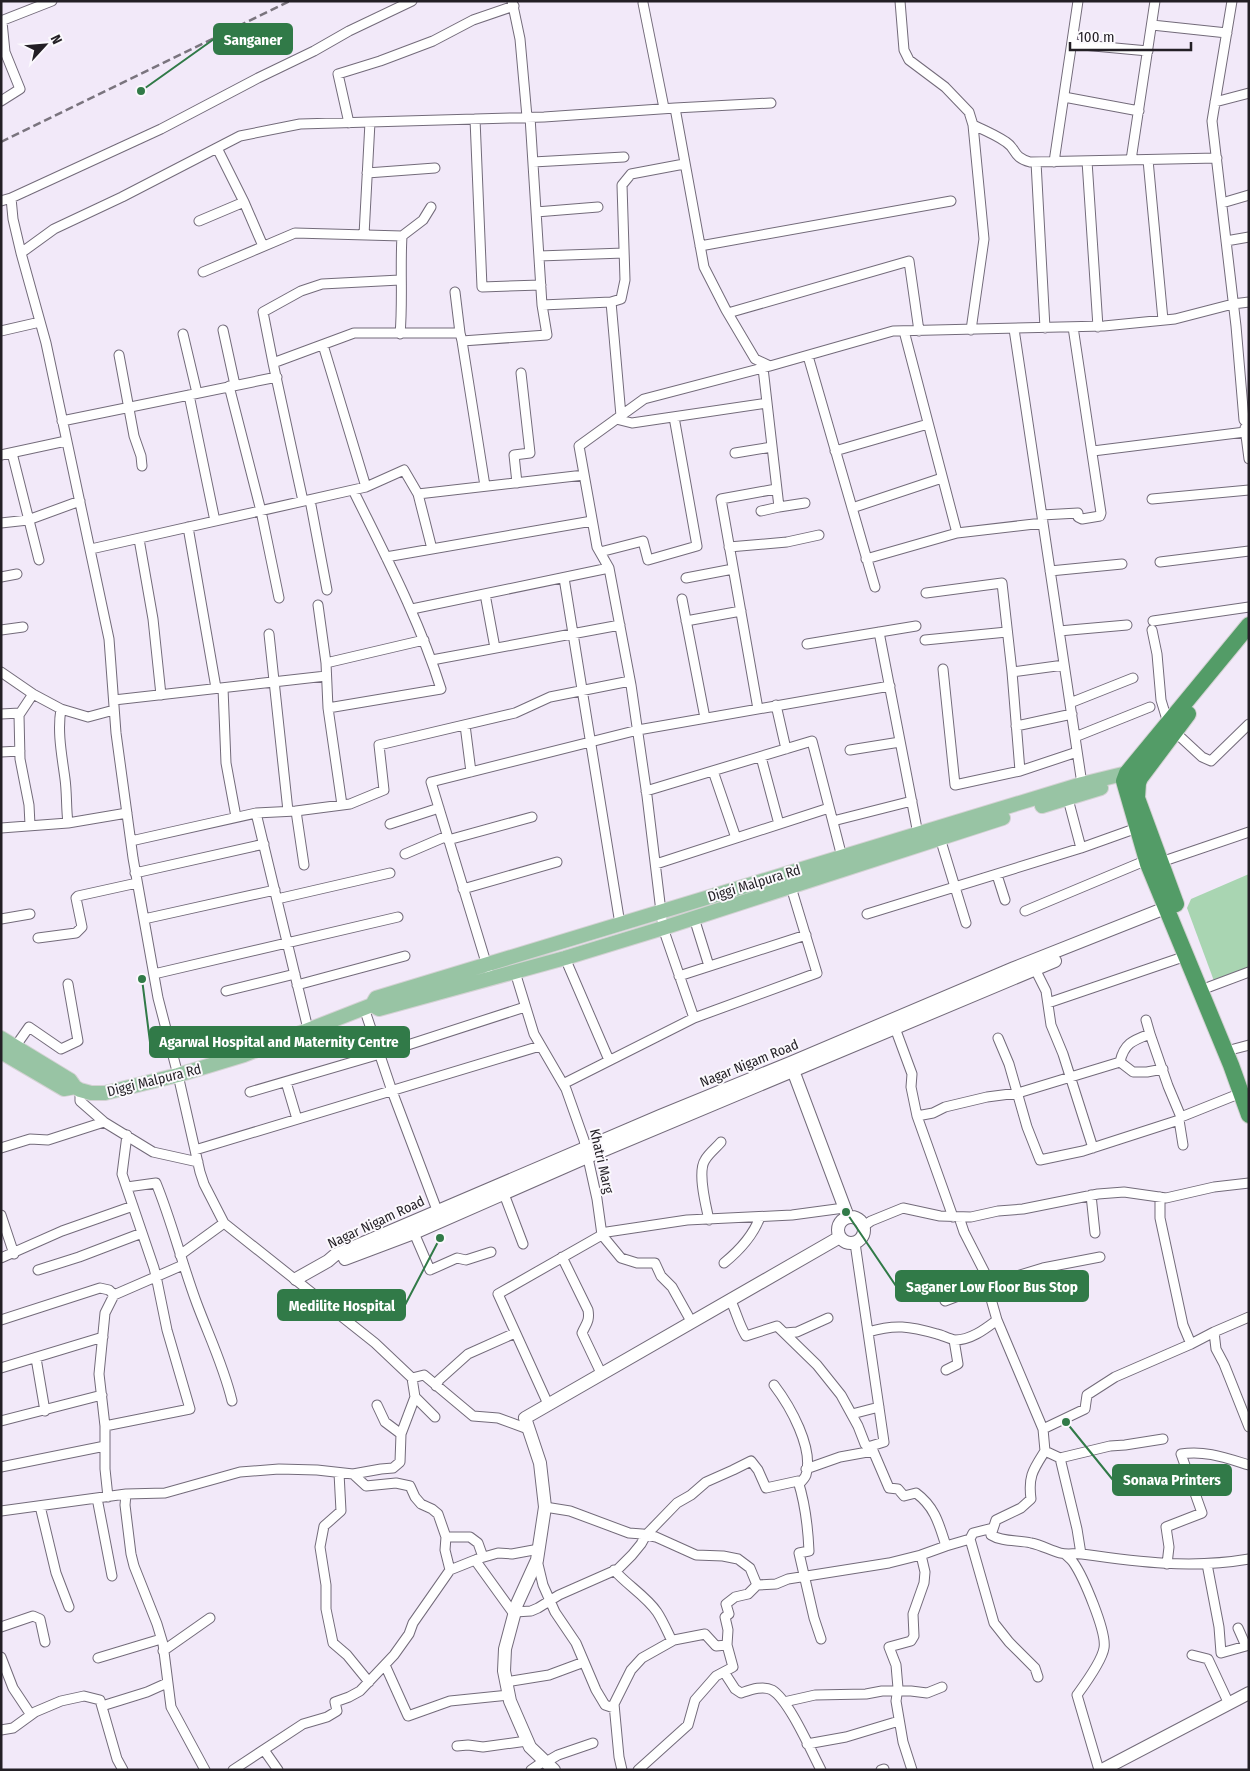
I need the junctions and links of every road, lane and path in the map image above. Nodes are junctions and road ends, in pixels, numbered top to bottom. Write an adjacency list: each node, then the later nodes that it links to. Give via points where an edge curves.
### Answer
1 (52, 1): 9 (street)
2 (412, 1): 40 (street, via 161,130)
3 (900, 1): 26 (street, via 904,50 909,60 944,87 969,112)
4 (1078, 1): 12 (street)
5 (1155, 1): 10 (street)
6 (1232, 1): 11 (street)
7 (643, 3): 19 (street)
8 (513, 4): 22 (street); 25 (street, via 433,41 338,74)
9 (1, 22): 16 (street, via 5,52 20,89)
10 (1152, 25): 11 (street); 13 (street)
11 (1226, 33): 18 (street)
12 (1072, 44): 13 (street); 15 (street)
13 (1148, 51): 21 (street)
14 (1249, 93): 18 (street)
15 (1064, 97): 21 (street); 35 (street)
16 (1, 101)
17 (771, 102): 20 (street)
18 (1215, 102): 29 (street, via 1212,121)
19 (664, 108): 20 (street); 22 (street)
20 (674, 108): 36 (street)
21 (1139, 111): 30 (street)
22 (529, 117): 23 (street); 33 (street)
23 (475, 118): 24 (street); 60 (street, via 482,287)
24 (370, 122): 25 (street); 38 (street)
25 (349, 123): 27 (street, via 292,126 240,136)
26 (973, 125): 34 (street, via 1009,143 1022,160); 74 (street, via 984,239)
27 (217, 148): 43 (street); 55 (street, via 54,228)
28 (624, 157): 33 (street)
29 (1216, 158): 31 (street); 44 (street)
30 (1131, 160): 31 (street); 32 (street)
31 (1148, 160): 67 (street)
32 (1087, 161): 35 (street); 70 (street)
33 (533, 162): 47 (street)
34 (1036, 162): 35 (street); 71 (street)
35 (1054, 162)
36 (684, 164): 54 (street); 56 (street, via 631,174 622,185)
37 (435, 168): 38 (street)
38 (367, 173): 49 (street)
39 (1249, 195): 44 (street)
40 (11, 198): 41 (street); 55 (street)
41 (1, 201)
42 (951, 201): 54 (street)
43 (244, 202): 48 (street); 53 (street)
44 (1222, 203): 52 (street)
45 (431, 207): 50 (street, via 423,220)
46 (598, 208): 47 (street)
47 (536, 212): 57 (street)
48 (199, 221)
49 (364, 235): 50 (street); 53 (street, via 295,233)
50 (402, 236): 59 (street)
51 (1249, 238): 52 (street)
52 (1226, 241): 64 (street)
53 (263, 246): 58 (street)
54 (700, 246): 66 (street, via 704,267)
55 (22, 253): 68 (street)
56 (624, 253): 57 (street); 62 (street, via 625,280 621,300)
57 (539, 256): 60 (street)
58 (202, 272)
59 (400, 280): 79 (street); 84 (street, via 322,284 301,291 263,312)
60 (541, 285): 65 (street)
61 (455, 292): 80 (street)
62 (610, 302): 65 (street); 93 (street)
63 (1249, 302): 64 (street)
64 (1233, 304): 67 (street); 96 (street)
65 (542, 305): 80 (street, via 547,335)
66 (728, 313): 77 (street, via 909,261); 85 (street, via 755,359)
67 (1163, 320): 70 (street)
68 (40, 322): 75 (street); 94 (street)
69 (1073, 327): 70 (street); 71 (street); 100 (street)
70 (1098, 327)
71 (1045, 328): 72 (street)
72 (1014, 329): 74 (street); 123 (street)
73 (223, 330): 88 (street)
74 (971, 330): 77 (street)
75 (1, 331)
76 (904, 331): 77 (street); 83 (street, via 893,331); 95 (street)
77 (919, 331)
78 (183, 334): 89 (street)
79 (400, 334): 80 (street); 81 (street, via 354,333)
80 (461, 337): 109 (street)
81 (323, 344): 84 (street); 110 (street)
82 (119, 355): 91 (street)
83 (808, 356): 85 (street); 99 (street)
84 (273, 363): 87 (street)
85 (766, 367): 90 (street); 93 (street, via 644,399)
86 (521, 372): 108 (street, via 530,453 514,455)
87 (277, 377): 88 (street); 116 (street)
88 (232, 386): 89 (street); 121 (street)
89 (193, 394): 91 (street); 125 (street)
90 (766, 403): 92 (street); 98 (street)
91 (128, 407): 94 (street); 105 (street)
92 (674, 417): 93 (street, via 632,423); 136 (street, via 697,546 648,560 643,542)
93 (618, 418): 106 (street, via 579,446)
94 (62, 421): 97 (street)
95 (928, 424): 99 (street); 107 (street)
96 (1247, 424): 100 (street); 104 (street)
97 (66, 441): 101 (street); 117 (street)
98 (772, 448): 102 (street); 111 (street)
99 (835, 450): 120 (street)
100 (1093, 451): 123 (street, via 1100,516 1082,519 1078,517 1078,510)
101 (12, 453): 103 (street); 124 (street)
102 (735, 453)
103 (1, 455)
104 (1249, 459)
105 (142, 466)
106 (584, 475): 108 (street); 126 (street)
107 (942, 478): 120 (street); 129 (street)
108 (517, 483): 109 (street)
109 (485, 486): 114 (street)
110 (366, 487): 112 (street); 114 (street, via 404,470)
111 (776, 489): 119 (street); 132 (street, via 721,499)
112 (353, 490): 116 (street); 137 (street)
113 (1249, 490): 115 (street)
114 (418, 494): 134 (street)
115 (1152, 499)
116 (306, 500): 121 (street); 150 (street)
117 (80, 501): 124 (street); 133 (street)
118 (805, 503): 119 (street)
119 (779, 507): 122 (street)
120 (852, 508): 138 (street)
121 (261, 511): 125 (street); 153 (street)
122 (761, 511)
123 (1043, 519): 129 (street); 144 (street)
124 (28, 520): 127 (street); 139 (street)
125 (214, 521): 128 (street)
126 (592, 521): 134 (street); 136 (street)
127 (1, 523)
128 (188, 527): 131 (street); 187 (street)
129 (957, 533): 138 (street)
130 (819, 535): 132 (street)
131 (138, 539): 133 (street); 190 (street, via 153,619)
132 (729, 548): 143 (street)
133 (91, 549): 191 (street, via 109,639)
134 (432, 549): 137 (street)
135 (1249, 550): 140 (street)
136 (600, 552): 142 (street)
137 (386, 557): 157 (street)
138 (866, 559): 149 (street)
139 (39, 560)
140 (1160, 562)
141 (1122, 564): 144 (street)
142 (609, 568): 147 (street); 160 (street)
143 (733, 569): 148 (street); 158 (street)
144 (1050, 571): 166 (street)
145 (17, 574): 146 (street)
146 (1, 577)
147 (564, 578): 152 (street); 170 (street)
148 (686, 578)
149 (875, 587)
150 (327, 590)
151 (926, 593): 168 (street, via 1002,583)
152 (485, 594): 157 (street); 175 (street)
153 (279, 598)
154 (682, 599): 159 (street)
155 (318, 605): 177 (street)
156 (1249, 607): 206 (street, via 1152,626 1160,700)
157 (412, 609): 172 (street)
158 (740, 611): 159 (street); 197 (street)
159 (686, 621): 202 (street)
160 (620, 625): 170 (street); 184 (street)
161 (1127, 625): 166 (street)
162 (1249, 625): 206 (highway)
163 (23, 626): 165 (street)
164 (916, 626): 167 (street)
165 (1, 630)
166 (1059, 631): 178 (street)
167 (879, 632): 174 (street); 186 (street)
168 (1008, 632): 173 (street); 181 (street)
169 (269, 634): 185 (street)
170 (573, 634): 175 (street); 188 (street)
171 (1249, 638): 206 (highway)
172 (424, 640): 176 (street); 177 (street)
173 (925, 640)
174 (807, 644)
175 (495, 648): 176 (street)
176 (432, 660): 195 (street, via 441,688)
177 (326, 663): 182 (street)
178 (1064, 665): 181 (street); 192 (street)
179 (943, 669): 218 (street, via 955,785)
180 (1, 672): 189 (street)
181 (1012, 672): 205 (street)
182 (326, 676): 185 (street); 195 (street)
183 (1133, 678): 192 (street)
184 (630, 681): 188 (street); 207 (street)
185 (274, 682): 187 (street); 228 (street)
186 (890, 686): 193 (street); 210 (street)
187 (220, 688): 190 (street); 231 (street, via 226,763)
188 (582, 690): 204 (street, via 550,697 515,713); 209 (street)
189 (33, 694): 196 (street); 199 (street)
190 (161, 695): 191 (street)
191 (114, 700): 198 (street)
192 (1070, 703): 201 (street)
193 (776, 706): 197 (street); 211 (street)
194 (1150, 707): 208 (street)
195 (328, 708): 225 (street)
196 (61, 709): 198 (street, via 88,717); 234 (street, via 61,755)
197 (758, 709): 202 (street)
198 (114, 710): 229 (street)
199 (20, 713): 200 (street); 213 (street)
200 (1, 714)
201 (1072, 714): 205 (street); 208 (street)
202 (705, 718): 207 (street)
203 (1249, 724): 206 (street, via 1211,761 1202,757)
204 (465, 725): 219 (street); 225 (street, via 379,745 384,790)
205 (1016, 726): 218 (street)
206 (1171, 727): 220 (highway)
207 (638, 730): 209 (street); 222 (street)
208 (1075, 737): 215 (street)
209 (590, 741): 219 (street); 273 (street)
210 (900, 742): 212 (street); 224 (street)
211 (786, 749): 216 (street); 227 (street, via 812,741)
212 (850, 750)
213 (20, 751): 214 (street); 237 (street)
214 (1, 752)
215 (1077, 752): 218 (street); 221 (street)
216 (761, 757): 217 (street); 236 (street)
217 (713, 771): 222 (street); 243 (street)
218 (1020, 771)
219 (471, 772): 226 (street, via 431,782)
220 (1132, 779): 221 (main road, Diggi Malpura Rd); 223 (main road, Diggi Malpura Rd); 239 (highway); 250 (highway)
221 (1082, 784): 241 (main road, Diggi Malpura Rd)
222 (646, 791): 252 (street)
223 (1068, 799): 244 (main road, Diggi Malpura Rd); 247 (street)
224 (912, 801): 233 (street); 241 (street)
225 (342, 805): 228 (street)
226 (439, 808): 235 (street); 242 (street)
227 (829, 808): 233 (street); 236 (street)
228 (292, 811): 230 (street); 253 (street)
229 (127, 813): 234 (street); 245 (street)
230 (256, 813): 231 (street); 246 (street)
231 (236, 817): 245 (street)
232 (532, 817): 242 (street)
233 (833, 821): 249 (street)
234 (68, 823): 237 (street)
235 (390, 824)
236 (779, 824): 243 (street)
237 (30, 825): 238 (street)
238 (1, 828)
239 (1137, 828): 247 (street); 250 (highway)
240 (1249, 832): 250 (street)
241 (918, 834): 249 (main road, Diggi Malpura Rd)
242 (448, 838): 248 (street); 260 (street)
243 (736, 838): 252 (street)
244 (940, 838): 258 (main road, Diggi Malpura Rd); 259 (street)
245 (130, 841): 254 (street)
246 (264, 844): 254 (street); 261 (street)
247 (1081, 848): 256 (street)
248 (405, 854)
249 (842, 857): 264 (main road, Diggi Malpura Rd)
250 (1154, 861): 263 (highway); 265 (street)
251 (557, 862): 260 (street)
252 (656, 864): 264 (street)
253 (304, 865)
254 (135, 872): 257 (street)
255 (390, 873): 261 (street)
256 (997, 875): 259 (street); 262 (street)
257 (137, 884): 270 (street); 276 (street, via 78,896 80,931)
258 (791, 887): 269 (main road, Diggi Malpura Rd); 275 (street)
259 (956, 887): 267 (street); 272 (street)
260 (463, 889): 281 (street)
261 (276, 895): 270 (street); 277 (street)
262 (1005, 900)
263 (1173, 909): 279 (highway); 283 (street, Nagar Nigam Road); 292 (highway); 311 (street, Nagar Nigam Road, via 1014,968)
264 (661, 911): 273 (main road, Diggi Malpura Rd); 274 (street)
265 (1025, 911)
266 (30, 914): 271 (street)
267 (867, 914)
268 (398, 918): 277 (street)
269 (694, 918): 274 (main road, Diggi Malpura Rd); 282 (street)
270 (144, 919): 286 (street)
271 (1, 920)
272 (966, 922)
273 (620, 924): 281 (main road, Diggi Malpura Rd)
274 (662, 928): 280 (main road, Diggi Malpura Rd); 288 (street)
275 (806, 936): 282 (street); 297 (street, via 817,973)
276 (38, 938)
277 (288, 943): 286 (street); 287 (street)
278 (405, 956): 291 (street)
279 (1186, 956): 294 (street); 319 (highway)
280 (565, 958): 284 (main road, Diggi Malpura Rd); 309 (street)
281 (486, 964): 289 (street); 295 (main road, Diggi Malpura Rd, via 376,998)
282 (709, 966): 288 (street)
283 (1035, 969): 294 (street); 299 (street, Nagar Nigam Road)
284 (514, 972): 289 (main road, Diggi Malpura Rd); 296 (street, Khatri Marg)
285 (1249, 972): 292 (street)
286 (154, 974): 313 (street)
287 (295, 974): 291 (street); 293 (street)
288 (679, 976): 297 (street)
289 (490, 979): 295 (main road, Diggi Malpura Rd, via 379,1009)
290 (68, 984): 305 (street, via 78,1041 60,1049 29,1027)
291 (297, 985): 300 (street)
292 (1209, 986): 306 (highway)
293 (226, 991)
294 (1048, 1003): 314 (street, via 1051,1026)
295 (368, 1007): 300 (main road, Diggi Malpura Rd); 308 (street)
296 (525, 1007): 304 (street, Khatri Marg); 308 (street)
297 (694, 1018): 309 (street)
298 (1146, 1020): 301 (street)
299 (895, 1028): 311 (street, Nagar Nigam Road); 323 (street, via 912,1074 911,1087)
300 (308, 1029): 313 (main road, Diggi Malpura Rd, via 244,1055)
301 (1150, 1034): 310 (street, via 1133,1040 1122,1051); 312 (street)
302 (1, 1038): 305 (main road)
303 (998, 1038): 321 (street)
304 (540, 1046): 316 (street, Khatri Marg); 318 (street)
305 (15, 1047): 317 (main road, via 62,1074 70,1080)
306 (1241, 1047): 319 (highway)
307 (1, 1052): 317 (main road, Diggi Malpura Rd)
308 (380, 1054): 315 (street); 318 (street)
309 (609, 1060): 316 (street)
310 (1120, 1062): 312 (street, via 1133,1072); 314 (street)
311 (791, 1067): 333 (street, Nagar Nigam Road); 342 (street)
312 (1163, 1068): 324 (street)
313 (178, 1075): 317 (main road, Diggi Malpura Rd, via 106,1093); 332 (street)
314 (1071, 1077): 321 (street); 331 (street)
315 (286, 1082): 320 (street); 325 (street)
316 (563, 1084): 333 (street, Khatri Marg)
317 (73, 1088): 326 (street, via 80,1101)
318 (392, 1090): 325 (street); 341 (street)
319 (1245, 1091): 322 (highway); 324 (street)
320 (250, 1092)
321 (1018, 1093): 323 (street, via 978,1099); 331 (street, via 1040,1160)
322 (1248, 1112)
323 (918, 1116): 345 (street)
324 (1180, 1118): 329 (street); 331 (street)
325 (297, 1120): 332 (street)
326 (104, 1122): 327 (street); 330 (street, via 48,1140 30,1139)
327 (127, 1135): 334 (street, via 153,1152); 336 (street, via 122,1174)
328 (721, 1142): 346 (street, via 702,1166)
329 (1183, 1144)
330 (1, 1148)
331 (1093, 1148)
332 (195, 1150): 334 (street)
333 (586, 1152): 337 (street, Nagar Nigam Road); 341 (street, Nagar Nigam Road); 352 (street, Khatri Marg)
334 (198, 1162): 347 (street, via 204,1184)
335 (1249, 1183): 339 (street)
336 (127, 1187): 340 (street); 358 (street, via 156,1183)
337 (504, 1194): 349 (street, Nagar Nigam Road); 355 (street)
338 (1091, 1195): 339 (street, via 1124,1192); 345 (street, via 1023,1209); 351 (street)
339 (1160, 1197): 383 (street, via 1160,1218 1183,1325)
340 (133, 1206): 350 (street); 357 (street, via 62,1231)
341 (437, 1210): 362 (street, Nagar Nigam Road)
342 (846, 1212): 344 (street); 348 (street, via 858,1218); 353 (street, via 838,1228)
343 (1, 1215): 357 (street)
344 (760, 1217): 346 (street); 363 (street, via 750,1237)
345 (956, 1217): 348 (street, via 903,1208); 368 (street, via 986,1276)
346 (709, 1220): 352 (street, via 669,1223)
347 (224, 1223): 358 (street); 367 (street)
348 (864, 1226): 354 (street, via 863,1237)
349 (414, 1232): 356 (street, via 430,1270 457,1258 466,1260); 362 (street, Nagar Nigam Road, via 336,1262)
350 (142, 1233): 365 (street); 366 (street)
351 (1095, 1233)
352 (602, 1235): 359 (street); 376 (street, via 621,1258 637,1263 655,1263)
353 (840, 1237): 354 (street, via 844,1242); 370 (street)
354 (855, 1243): 377 (street)
355 (522, 1244)
356 (491, 1252)
357 (14, 1254): 361 (street)
358 (180, 1255): 364 (street)
359 (562, 1257): 379 (street, via 498,1294); 387 (street, via 588,1310 590,1318 582,1333)
360 (1100, 1257): 368 (street, via 1043,1268)
361 (1, 1258)
362 (328, 1261): 367 (street)
363 (724, 1263)
364 (183, 1265): 366 (street); 393 (street, via 226,1376)
365 (38, 1270)
366 (156, 1276): 369 (street); 402 (street, via 167,1330 190,1409)
367 (296, 1279): 388 (street, via 375,1343)
368 (987, 1285): 371 (street); 375 (street)
369 (114, 1295): 374 (street, via 100,1288); 381 (street, via 106,1314)
370 (730, 1299): 376 (street); 380 (street, via 746,1336 777,1326)
371 (945, 1301)
372 (1249, 1317): 378 (street)
373 (828, 1318): 380 (street, via 797,1332)
374 (1, 1320)
375 (997, 1320): 382 (street, via 982,1331); 405 (street)
376 (692, 1321): 387 (street)
377 (868, 1332): 382 (street, via 898,1326); 396 (street)
378 (1214, 1332): 383 (street); 397 (street, via 1216,1349)
379 (515, 1333): 390 (street, via 468,1354); 394 (street)
380 (786, 1333): 399 (street, via 817,1364)
381 (103, 1337): 384 (street); 391 (street, via 99,1374)
382 (954, 1340): 386 (street, via 958,1364)
383 (1191, 1344): 405 (street, via 1115,1377 1087,1396 1085,1409)
384 (36, 1358): 385 (street); 398 (street)
385 (1, 1368)
386 (946, 1370)
387 (601, 1373): 394 (street)
388 (412, 1378): 390 (street, via 424,1375); 392 (street)
389 (774, 1384): 414 (street, via 803,1436)
390 (436, 1386): 404 (street, via 473,1416 498,1418)
391 (102, 1395): 398 (street); 402 (street)
392 (414, 1397): 400 (street); 406 (street)
393 (232, 1402)
394 (548, 1404): 404 (street, via 525,1418)
395 (376, 1405): 406 (street, via 385,1422)
396 (879, 1407): 399 (street); 409 (street, via 884,1442 871,1446)
397 (1245, 1409): 403 (street)
398 (46, 1411): 401 (street)
399 (852, 1414): 409 (street, via 865,1444)
400 (435, 1417)
401 (1, 1421)
402 (105, 1426): 408 (street)
403 (1249, 1427)
404 (528, 1429): 422 (street, via 540,1463)
405 (1043, 1429): 410 (street)
406 (401, 1434): 416 (street, via 400,1462 393,1468)
407 (1163, 1439): 411 (street, via 1110,1446)
408 (105, 1446): 413 (street); 419 (street)
409 (873, 1451): 414 (street, via 840,1457); 428 (street, via 889,1488 898,1489 904,1496 916,1493 926,1501 934,1512)
410 (1045, 1451): 411 (street); 424 (street, via 1029,1482 1031,1499 1021,1508 996,1520)
411 (1060, 1458): 430 (street, via 1078,1529)
412 (1249, 1465): 435 (street, via 1208,1453 1181,1454 1202,1513 1166,1528)
413 (1, 1467)
414 (806, 1469): 417 (street, via 806,1476)
415 (339, 1473): 416 (street); 418 (street, via 280,1469 240,1472 165,1492); 462 (street, via 341,1511 324,1526 320,1547 326,1609 333,1644 347,1655)
416 (353, 1474): 426 (street, via 366,1486 396,1483 410,1486 421,1504 438,1514)
417 (799, 1484): 425 (street, via 798,1481 766,1488 750,1461 706,1482 677,1503); 440 (street, via 808,1530 809,1551 799,1553)
418 (126, 1494): 419 (street); 448 (street, via 131,1554)
419 (108, 1497): 420 (street)
420 (97, 1498): 421 (street); 439 (street)
421 (40, 1506): 423 (street); 443 (street, via 56,1573)
422 (545, 1507): 425 (street, via 570,1511 629,1533); 431 (street)
423 (1, 1512)
424 (993, 1528): 427 (street, via 973,1534); 429 (street, via 991,1535 997,1539 1020,1540)
425 (646, 1535): 438 (street, via 632,1555); 441 (street, via 696,1555 738,1559 750,1568)
426 (446, 1537): 433 (street, via 470,1537 478,1543); 437 (street, via 445,1550)
427 (970, 1539): 428 (street); 461 (street, via 994,1623 1035,1668)
428 (946, 1546): 432 (street)
429 (1065, 1554): 430 (street); 490 (street, via 1085,1583 1104,1633 1104,1649 1077,1695)
430 (1080, 1554): 435 (street)
431 (538, 1555): 433 (street, via 498,1554); 442 (street, via 543,1585); 444 (street)
432 (921, 1555): 440 (street); 466 (street, via 925,1572 913,1614 914,1636 911,1641 889,1647 896,1665)
433 (479, 1558): 437 (street); 444 (street)
434 (1249, 1559): 436 (street)
435 (1167, 1564): 436 (street)
436 (1207, 1564): 453 (street, via 1221,1653)
437 (450, 1570): 459 (street)
438 (614, 1570): 442 (street); 450 (street, via 656,1611)
439 (112, 1576)
440 (805, 1576): 441 (street, via 776,1584); 449 (street)
441 (757, 1585): 452 (street, via 748,1594 734,1597 726,1604 729,1614 725,1617)
442 (550, 1600): 444 (street, via 530,1611); 458 (street)
443 (69, 1607)
444 (515, 1613): 465 (street, via 505,1649)
445 (210, 1618): 454 (street)
446 (1, 1626): 451 (street, via 33,1616 40,1619)
447 (1238, 1628): 453 (street)
448 (161, 1639): 454 (street); 457 (street)
449 (822, 1639)
450 (672, 1641): 452 (street, via 705,1634 716,1646); 471 (street, via 642,1658 631,1670)
451 (45, 1642)
452 (727, 1645): 460 (street, via 733,1667)
453 (1248, 1646)
454 (163, 1652): 463 (street)
455 (1192, 1655): 469 (street, via 1208,1659)
456 (1, 1657): 472 (street, via 13,1688)
457 (98, 1658)
458 (584, 1662): 465 (street); 471 (street, via 605,1705)
459 (385, 1665): 462 (street); 465 (street, via 408,1716 450,1700)
460 (724, 1672): 468 (street, via 741,1693 756,1688 771,1689); 487 (street, via 716,1676 695,1700 688,1725)
461 (1038, 1677)
462 (369, 1682): 479 (street, via 355,1694 335,1702 337,1712 302,1724)
463 (167, 1683): 470 (street); 482 (street, via 172,1707)
464 (942, 1687): 466 (street, via 927,1693)
465 (507, 1689): 475 (street)
466 (898, 1692): 468 (street, via 815,1695); 473 (street)
467 (1249, 1693): 469 (street)
468 (784, 1702): 477 (street)
469 (1229, 1704): 490 (street)
470 (102, 1706): 472 (street, via 100,1700 84,1696 61,1701); 481 (street)
471 (614, 1708): 486 (street)
472 (31, 1715): 474 (street, via 13,1728)
473 (899, 1721): 477 (street, via 846,1737); 489 (street)
474 (1, 1730)
475 (527, 1741): 478 (street, via 483,1747); 480 (street)
476 (593, 1743): 480 (street, via 582,1752 558,1754)
477 (808, 1744): 488 (street)
478 (456, 1746)
479 (264, 1750): 483 (street); 484 (street)
480 (548, 1764): 485 (street)
481 (123, 1770)
482 (205, 1770)
483 (233, 1770)
484 (278, 1770)
485 (531, 1770)
486 (622, 1770)
487 (638, 1770)
488 (821, 1770)
489 (912, 1770)
490 (1100, 1770)

